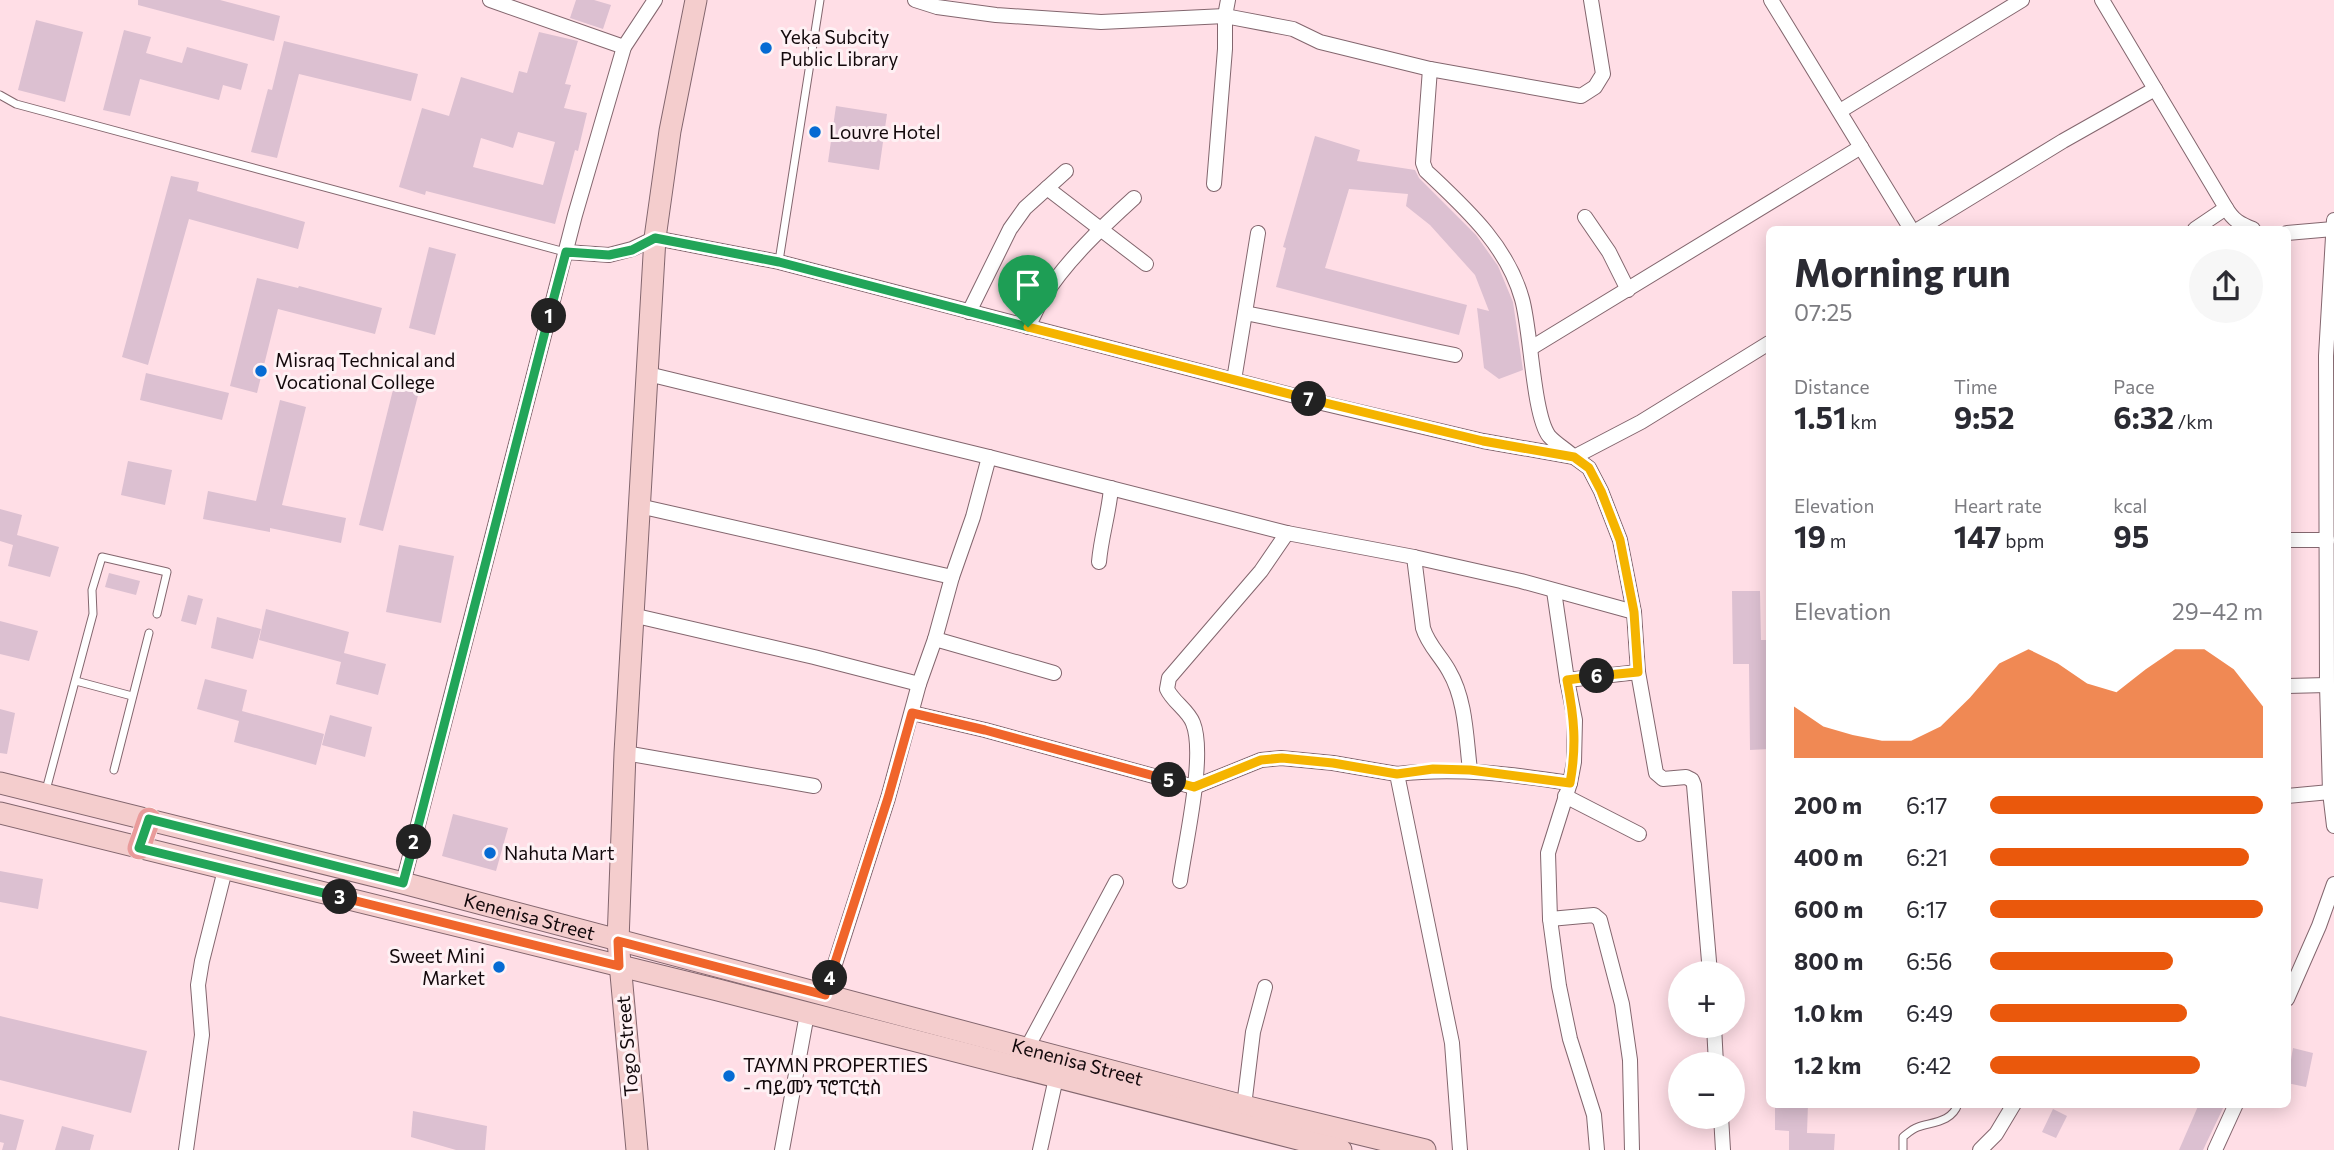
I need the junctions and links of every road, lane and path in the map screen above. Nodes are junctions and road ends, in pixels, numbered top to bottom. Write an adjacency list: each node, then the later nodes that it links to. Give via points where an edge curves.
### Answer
1 (490, 0): 12 (street)
2 (656, 0): 12 (street)
3 (696, 0): 33 (main road, Togo Street)
4 (820, 0): 35 (lane)
5 (915, 0): 11 (street, via 996,15 1101,22)
6 (1228, 0): 11 (street)
7 (1591, 0): 13 (street, via 1603,74 1595,87 1581,96)
8 (1771, 0): 16 (street)
9 (2022, 0): 16 (street)
10 (2102, 0): 14 (street)
11 (1225, 16): 13 (street, via 1293,29 1329,44); 19 (street)
12 (624, 47): 34 (street)
13 (1430, 69): 42 (street, via 1423,163 1497,246 1522,299)
14 (2155, 89): 22 (street); 26 (street)
15 (0, 95): 34 (lane, via 16,104)
16 (1840, 111): 17 (street)
17 (1861, 147): 25 (street); 37 (street)
18 (1066, 172): 20 (street)
19 (1214, 184)
20 (1048, 188): 29 (street); 38 (street, via 1010,229)
21 (1134, 198): 29 (street)
22 (2227, 208): 27 (street); 28 (street)
23 (1585, 217): 37 (street)
24 (2334, 220): 30 (street)
25 (1909, 226)
26 (1924, 226)
27 (2199, 226)
28 (2245, 226)
29 (1101, 228): 36 (street); 40 (street, via 1042,298)
30 (2333, 229): 32 (street); 48 (street, via 2326,356)
31 (1258, 233): 39 (street)
32 (2291, 233)
33 (655, 238): 34 (street, via 609,255); 35 (street); 44 (main road, Togo Street)
34 (566, 252): 91 (street)
35 (779, 262): 38 (street)
36 (1146, 264)
37 (1628, 290): 42 (street)
38 (969, 312): 40 (street)
39 (1245, 313): 43 (street); 45 (street)
40 (1028, 327): 45 (street)
41 (1766, 344): 47 (street, via 1641,422)
42 (1531, 348): 47 (street, via 1541,417 1549,436)
43 (1455, 355)
44 (648, 374): 46 (street); 50 (main road, Togo Street)
45 (1234, 380): 47 (street, via 1483,441)
46 (989, 457): 49 (street); 56 (street)
47 (1574, 457): 58 (street, via 1589,468 1620,540)
48 (2330, 478): 53 (street)
49 (1111, 488): 51 (street); 55 (street)
50 (639, 506): 56 (street); 60 (main road, Togo Street)
51 (1287, 533): 54 (street); 78 (street, via 1261,571 1169,678 1167,689 1192,720 1199,748)
52 (2291, 540): 53 (street)
53 (2327, 540): 68 (street)
54 (1414, 557): 57 (street); 74 (street, via 1423,628 1458,693)
55 (1099, 562)
56 (952, 577): 62 (street)
57 (1554, 591): 58 (street); 65 (street)
58 (1634, 612): 63 (street)
59 (157, 614): 66 (lane, via 167,572 102,557)
60 (632, 615): 67 (street); 72 (main road, Togo Street)
61 (149, 633): 70 (lane)
62 (935, 639): 64 (street); 67 (street)
63 (1638, 672): 65 (street); 95 (street, via 1656,773 1663,779 1686,777 1694,785)
64 (1054, 673)
65 (1567, 680): 79 (street, via 1575,720)
66 (76, 681): 70 (lane); 81 (lane)
67 (919, 684): 71 (street)
68 (2327, 685): 69 (street); 80 (street)
69 (2291, 686)
70 (132, 696): 73 (lane)
71 (912, 713): 78 (street); 99 (street)
72 (625, 753): 77 (street); 94 (main road, Togo Street)
73 (114, 769)
74 (1470, 770): 75 (street); 79 (street)
75 (1397, 774): 78 (street, via 1282,758 1261,760); 114 (street, via 1452,1043)
76 (0, 783): 81 (main road, Kenenisa Street)
77 (814, 786)
78 (1194, 787): 89 (street)
79 (1568, 789): 86 (street); 93 (street, via 1548,853)
80 (2330, 792): 82 (street); 85 (street)
81 (45, 794): 84 (main road, Kenenisa Street)
82 (2291, 796)
83 (0, 813): 87 (main road, Kenenisa Street)
84 (149, 819): 87 (main road); 91 (main road, Kenenisa Street)
85 (2334, 826)
86 (1639, 834)
87 (139, 848): 88 (main road, Kenenisa Street)
88 (225, 870): 96 (main road, Kenenisa Street); 108 (street, via 198,985 202,1035)
89 (1180, 881)
90 (1116, 882): 101 (street)
91 (403, 883): 94 (main road, Kenenisa Street)
92 (2334, 884): 97 (street)
93 (1550, 919): 115 (street, via 1559,986 1594,1115); 116 (street, via 1594,915 1600,920 1622,1004 1630,1060)
94 (618, 941): 96 (main road, Togo Street); 99 (main road, Kenenisa Street)
95 (1709, 961)
96 (619, 966): 100 (main road, Kenenisa Street); 109 (main road, Togo Street)
97 (2291, 987)
98 (1265, 988): 103 (street, via 1252,1032)
99 (825, 995): 101 (main road, Kenenisa Street)
100 (807, 1014): 102 (main road, Kenenisa Street); 110 (street)
101 (1027, 1048): 103 (main road, Kenenisa Street)
102 (1056, 1078): 111 (street); 112 (main road, Kenenisa Street)
103 (1244, 1106): 113 (main road, Kenenisa Street)
104 (1957, 1108): 118 (lane, via 1942,1121 1915,1128 1903,1137)
105 (2012, 1108): 119 (street)
106 (2234, 1108): 120 (street)
107 (1722, 1129): 117 (street)
108 (187, 1150)
109 (637, 1150)
110 (782, 1150)
111 (1040, 1150)
112 (1341, 1150)
113 (1425, 1150)
114 (1460, 1150)
115 (1597, 1150)
116 (1632, 1150)
117 (1723, 1150)
118 (1903, 1150)
119 (1980, 1150)
120 (2215, 1150)

